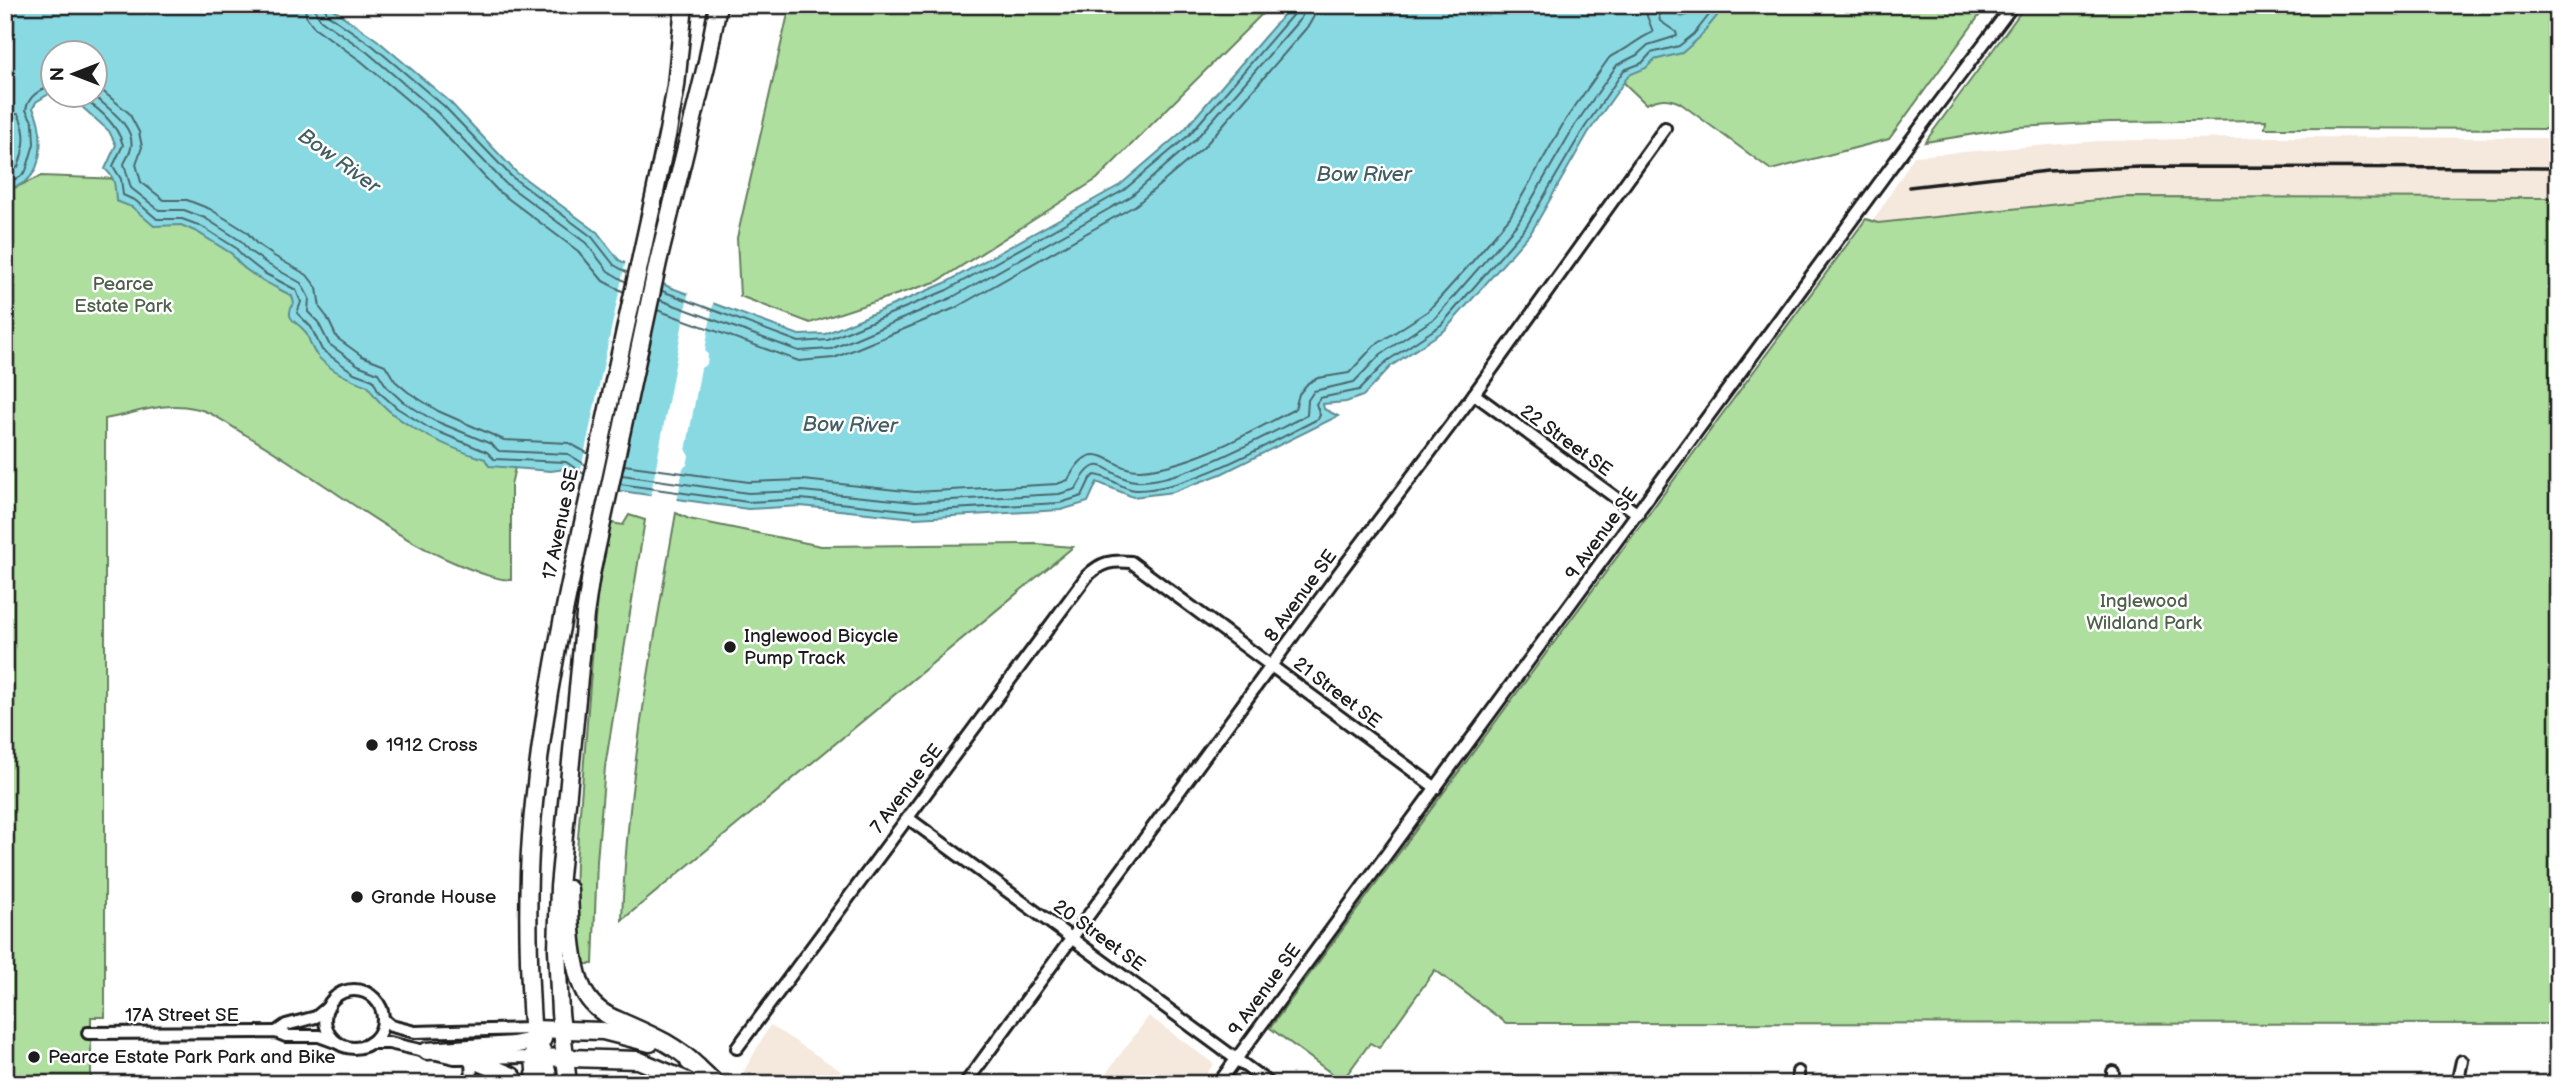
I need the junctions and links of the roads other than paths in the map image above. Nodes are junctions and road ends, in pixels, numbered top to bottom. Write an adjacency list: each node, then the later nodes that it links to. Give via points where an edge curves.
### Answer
1 (684, 5): 20 (main road, 17 Avenue SE, via 668,131 544,720 529,887)
2 (718, 5): 10 (main road, 17 Avenue SE, via 591,574)
3 (2013, 5): 6 (street, 9 Avenue SE)
4 (1665, 128): 5 (street, 8 Avenue SE)
5 (1474, 394): 6 (street, 22 Street SE); 8 (street, 8 Avenue SE)
6 (1638, 514): 9 (street, 9 Avenue SE)
7 (1113, 560): 8 (street, 21 Street SE, via 1131,562); 11 (street, 7 Avenue SE, via 1087,576)
8 (1271, 666): 9 (street, 21 Street SE); 12 (street, 8 Avenue SE)
9 (1436, 788): 25 (street, 9 Avenue SE)
10 (566, 810): 15 (main road, 17 Avenue SE, via 557,949); 27 (main road, via 571,935 586,995 612,1017 671,1044)
11 (908, 818): 12 (street, 20 Street SE); 21 (street, 7 Avenue SE)
12 (1072, 939): 25 (street, 20 Street SE); 36 (street, 8 Avenue SE)
13 (329, 1006): 14 (street, via 345,992 360,991 378,1004); 16 (street, 17A Street SE, via 316,1017); 18 (street, via 325,1020)
14 (383, 1019): 19 (street); 20 (street, via 415,1032)
15 (561, 1030): 20 (main road); 23 (main road, 17 Avenue SE); 27 (main road, via 627,1036)
16 (276, 1032): 17 (street, 17A Street SE); 18 (street, 17A Street SE, via 319,1036)
17 (88, 1033)
18 (338, 1043): 19 (street, via 350,1048)
19 (370, 1043): 22 (street)
20 (536, 1045): 22 (main road); 23 (main road); 24 (street); 31 (main road); 32 (main road)
21 (737, 1048)
22 (427, 1051): 24 (street)
23 (565, 1058): 33 (main road, 17 Avenue SE); 34 (main road, via 638,1060)
24 (471, 1059): 29 (street); 30 (main road, via 512,1076)
25 (1237, 1059): 37 (street, 9 Avenue SE); 38 (street, 20 Street SE)
26 (2462, 1061): 40 (street)
27 (698, 1067): 35 (main road)
28 (2113, 1072): 39 (street)
29 (472, 1084)
30 (519, 1084)
31 (536, 1084)
32 (550, 1084)
33 (568, 1084)
34 (695, 1084)
35 (716, 1084)
36 (965, 1084)
37 (1219, 1084)
38 (1270, 1084)
39 (2113, 1084)
40 (2457, 1084)

